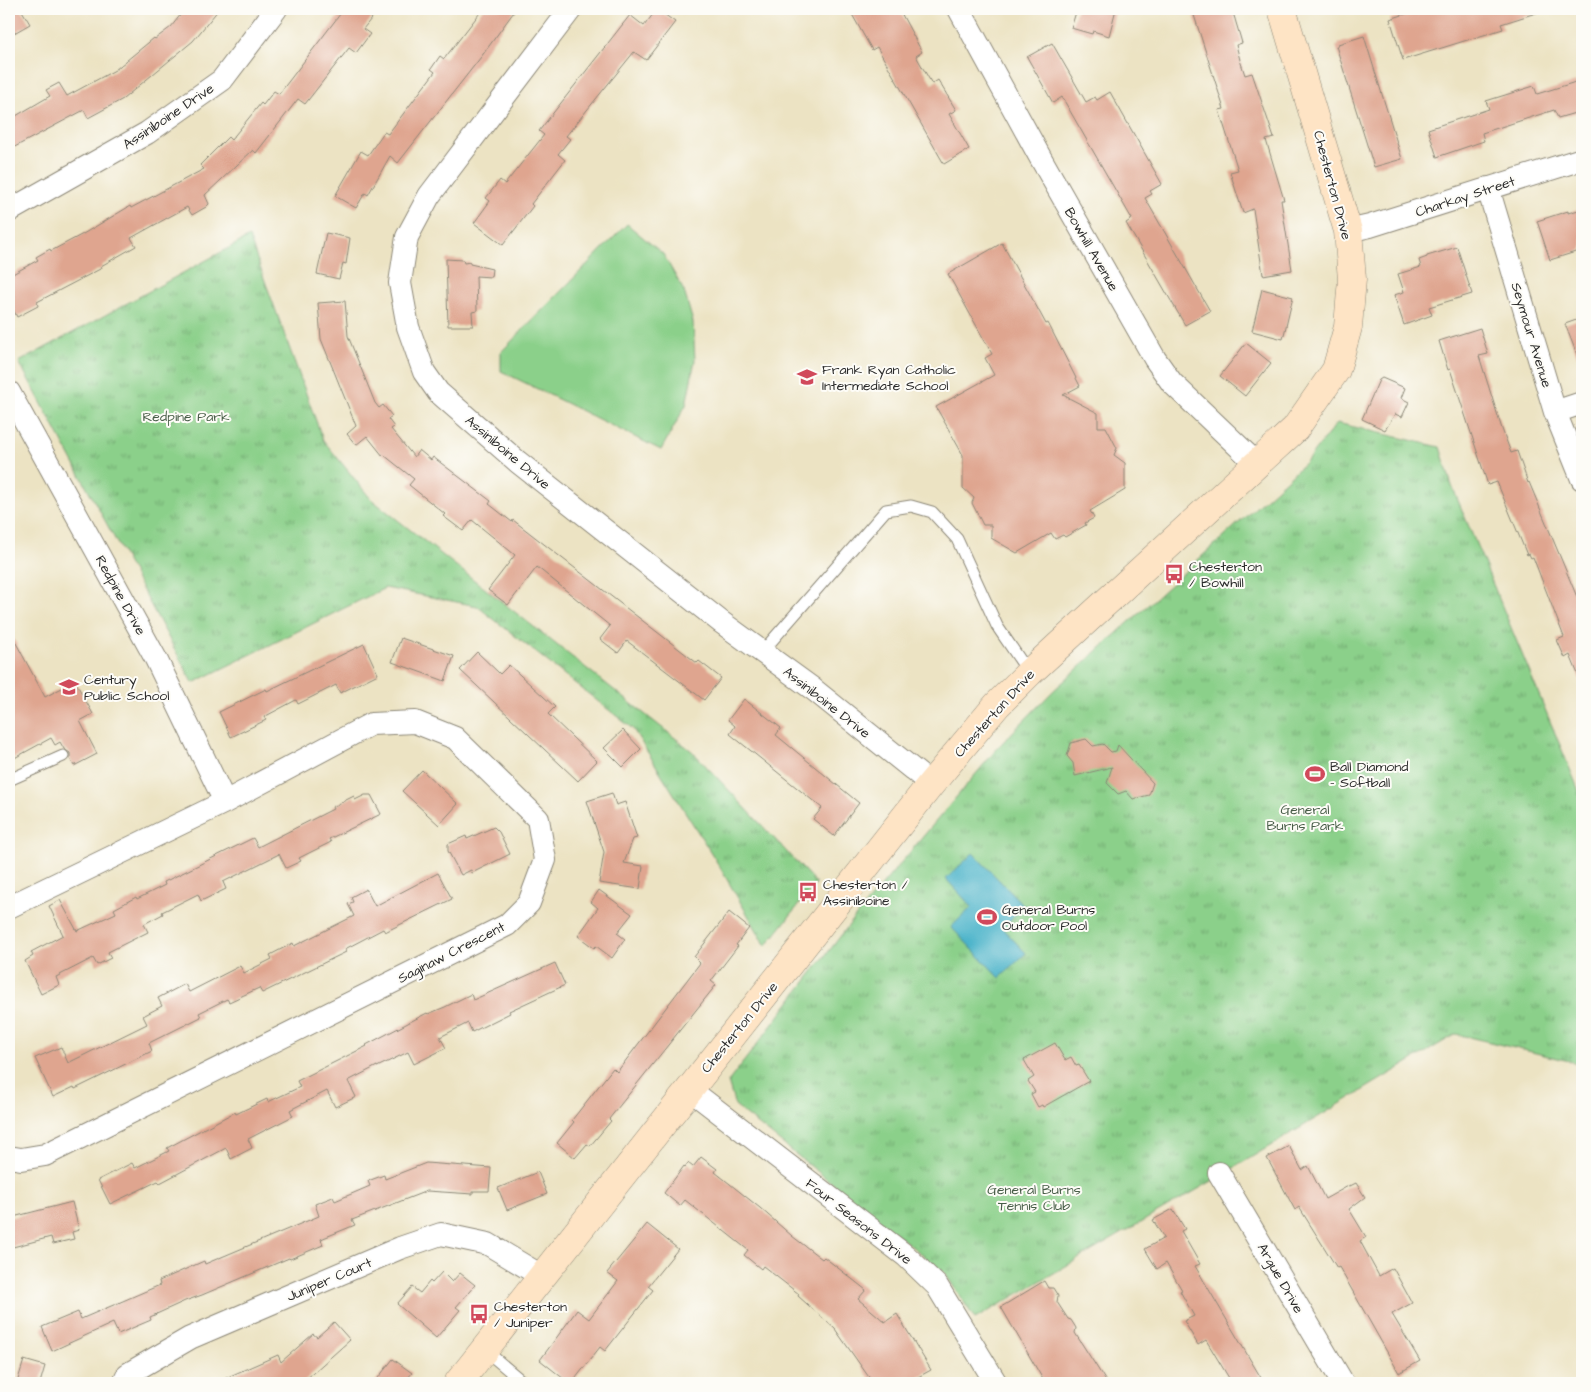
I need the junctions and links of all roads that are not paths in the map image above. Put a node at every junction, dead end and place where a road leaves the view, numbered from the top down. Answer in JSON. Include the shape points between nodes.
{"nodes":[{"id":1,"x":276,"y":9,"type":"edge"},
{"id":2,"x":571,"y":9,"type":"edge"},
{"id":3,"x":960,"y":9,"type":"edge"},
{"id":4,"x":1282,"y":9,"type":"edge"},
{"id":5,"x":1582,"y":159,"type":"edge"},
{"id":6,"x":1488,"y":188,"type":"junction"},
{"id":7,"x":9,"y":211,"type":"edge"},
{"id":8,"x":1348,"y":231,"type":"junction"},
{"id":9,"x":9,"y":392,"type":"edge"},
{"id":10,"x":1582,"y":403,"type":"edge"},
{"id":11,"x":1555,"y":412,"type":"junction"},
{"id":12,"x":14,"y":415,"type":"edge"},
{"id":13,"x":1257,"y":464,"type":"junction"},
{"id":14,"x":1582,"y":479,"type":"edge"},
{"id":15,"x":762,"y":652,"type":"junction"},
{"id":16,"x":1028,"y":673,"type":"junction"},
{"id":17,"x":63,"y":756,"type":"dead end"},
{"id":18,"x":9,"y":780,"type":"edge"},
{"id":19,"x":930,"y":784,"type":"junction"},
{"id":20,"x":225,"y":802,"type":"junction"},
{"id":21,"x":9,"y":907,"type":"edge"},
{"id":22,"x":690,"y":1089,"type":"junction"},
{"id":23,"x":9,"y":1157,"type":"edge"},
{"id":24,"x":1219,"y":1173,"type":"dead end"},
{"id":25,"x":543,"y":1277,"type":"junction"},
{"id":26,"x":484,"y":1350,"type":"junction"},
{"id":27,"x":124,"y":1383,"type":"edge"},
{"id":28,"x":458,"y":1383,"type":"edge"},
{"id":29,"x":524,"y":1383,"type":"edge"},
{"id":30,"x":996,"y":1383,"type":"edge"},
{"id":31,"x":1343,"y":1383,"type":"edge"}],
"edges":[{"from":1,"to":7,"type":"street","name":"Assiniboine Drive","via":[[222,80],[147,133]]},
{"from":2,"to":15,"type":"street","name":"Assiniboine Drive","via":[[429,196],[407,237],[400,283],[408,327],[424,372],[438,392],[518,462]]},
{"from":3,"to":13,"type":"street","name":"Bowhill Avenue","via":[[1155,359],[1172,383]]},
{"from":4,"to":8,"type":"street","name":"Chesterton Drive"},
{"from":5,"to":6,"type":"street","name":"Charkay Street"},
{"from":6,"to":8,"type":"street","name":"Charkay Street"},
{"from":6,"to":11,"type":"street","name":"Seymour Avenue"},
{"from":8,"to":13,"type":"street","name":"Chesterton Drive","via":[[1352,279],[1348,327],[1336,370],[1295,429]]},
{"from":9,"to":12,"type":"street","name":"Redpine Drive"},
{"from":10,"to":11,"type":"street"},
{"from":11,"to":14,"type":"street","name":"Seymour Avenue"},
{"from":12,"to":20,"type":"street","name":"Redpine Drive","via":[[156,659]]},
{"from":13,"to":16,"type":"street","name":"Chesterton Drive"},
{"from":15,"to":16,"type":"lane","via":[[886,510],[911,506],[932,512],[957,539],[997,626]]},
{"from":15,"to":19,"type":"street","name":"Assiniboine Drive"},
{"from":16,"to":19,"type":"street","name":"Chesterton Drive"},
{"from":17,"to":18,"type":"lane"},
{"from":19,"to":22,"type":"street","name":"Chesterton Drive"},
{"from":20,"to":21,"type":"street","name":"Saginaw Crescent"},
{"from":20,"to":23,"type":"street","name":"Saginaw Crescent","via":[[371,724],[415,722],[455,738],[538,819],[545,860],[529,903],[507,925],[45,1155],[21,1159]]},
{"from":22,"to":25,"type":"street","name":"Chesterton Drive"},
{"from":22,"to":30,"type":"street","name":"Four Seasons Drive","via":[[906,1256],[937,1286]]},
{"from":24,"to":31,"type":"street","name":"Argue Drive"},
{"from":25,"to":26,"type":"street","name":"Chesterton Drive"},
{"from":25,"to":27,"type":"street","name":"Juniper Court","via":[[488,1244],[442,1234],[400,1248],[190,1338],[128,1374]]},
{"from":26,"to":28,"type":"street","name":"Chesterton Drive"},
{"from":26,"to":29,"type":"lane"}]}
